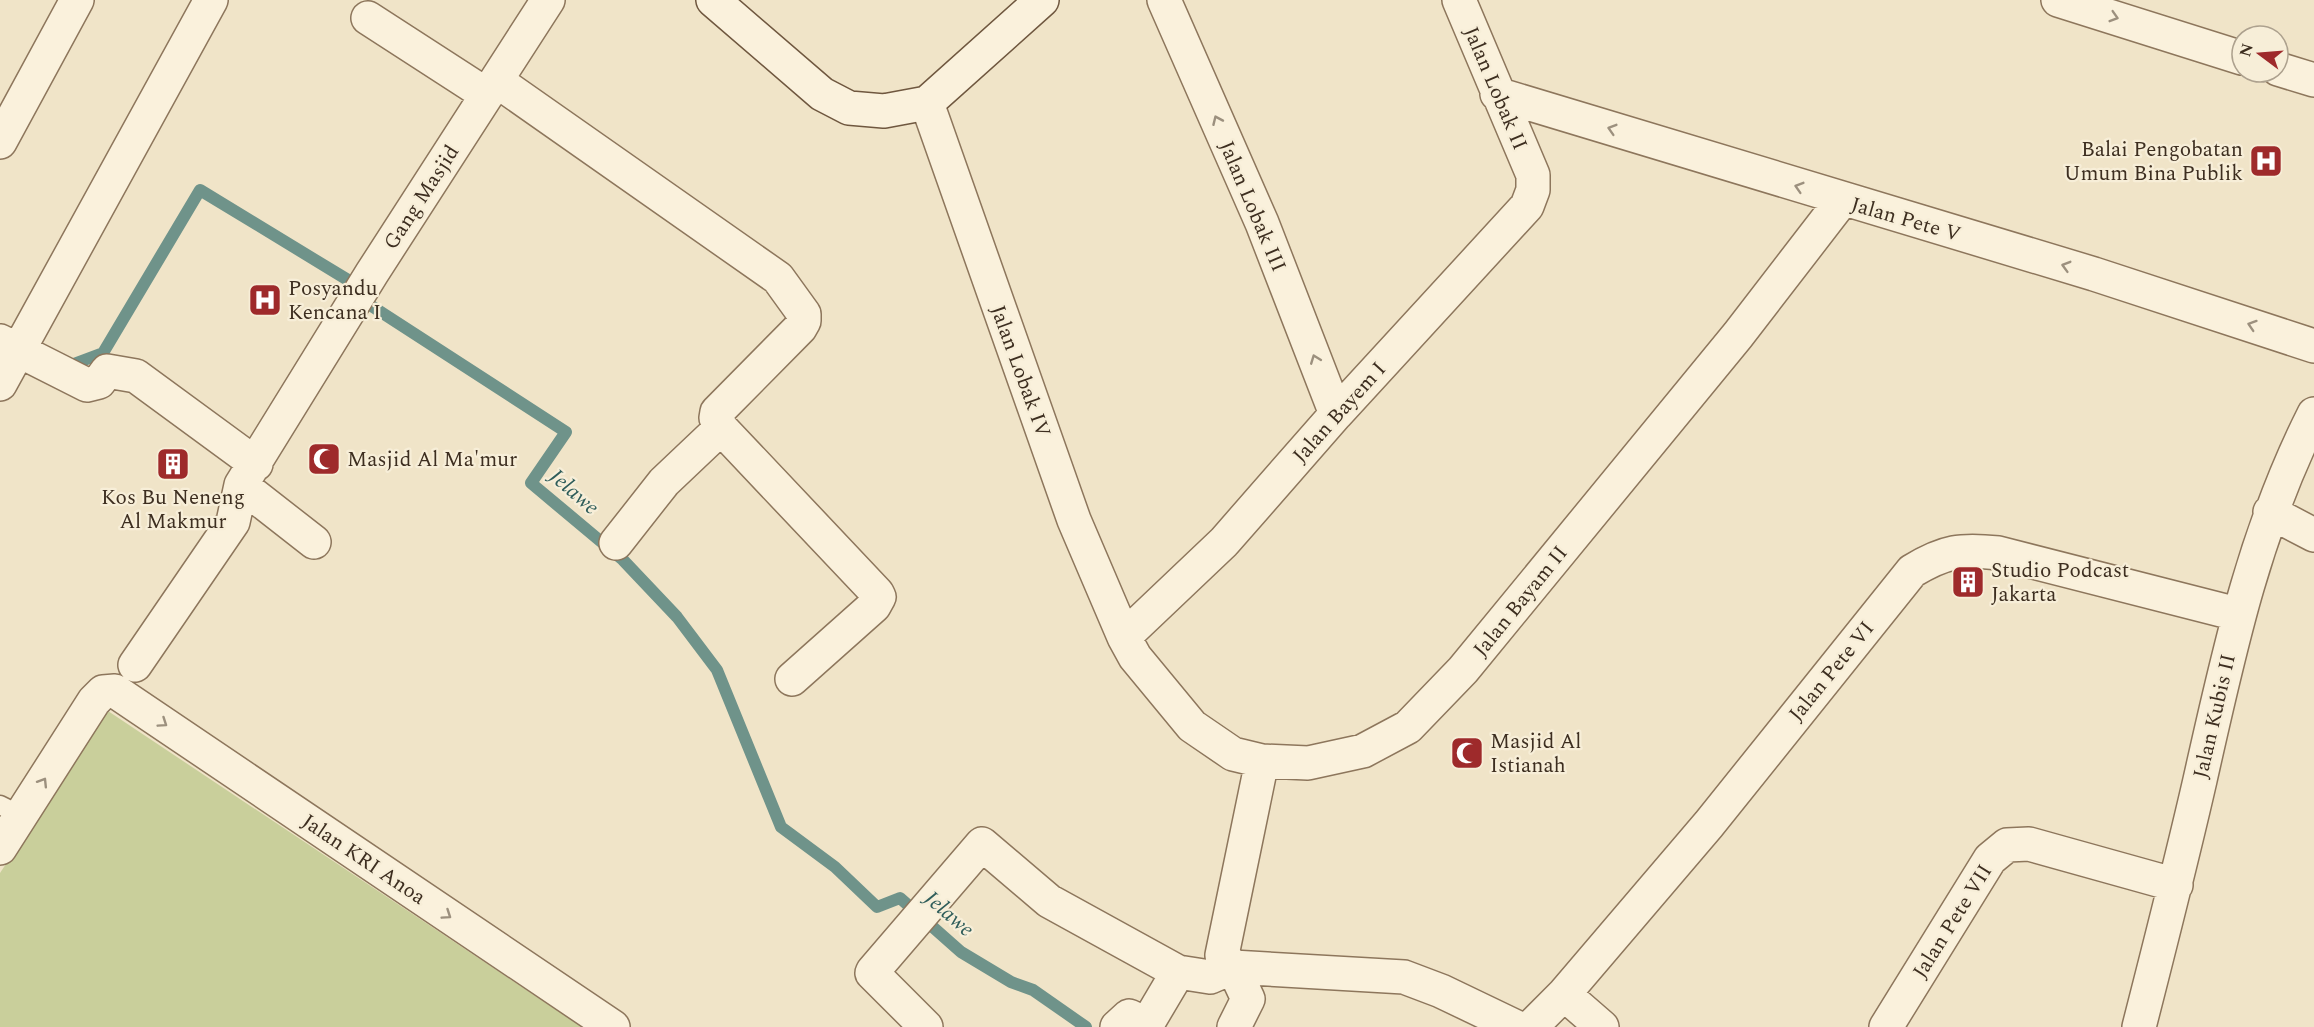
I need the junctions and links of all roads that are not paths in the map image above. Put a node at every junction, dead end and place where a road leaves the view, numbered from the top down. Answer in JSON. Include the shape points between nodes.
{"nodes":[{"id":1,"x":77,"y":0,"type":"edge"},
{"id":2,"x":211,"y":0,"type":"edge"},
{"id":3,"x":548,"y":0,"type":"edge"},
{"id":4,"x":713,"y":0,"type":"edge"},
{"id":5,"x":1042,"y":0,"type":"edge"},
{"id":6,"x":1164,"y":0,"type":"edge"},
{"id":7,"x":2058,"y":0,"type":"edge"},
{"id":8,"x":1462,"y":1,"type":"edge"},
{"id":9,"x":368,"y":18,"type":"dead end"},
{"id":10,"x":2230,"y":54,"type":"edge"},
{"id":11,"x":2290,"y":73,"type":"edge"},
{"id":12,"x":2314,"y":80,"type":"edge"},
{"id":13,"x":492,"y":88,"type":"junction"},
{"id":14,"x":1497,"y":94,"type":"junction"},
{"id":15,"x":927,"y":103,"type":"junction"},
{"id":16,"x":0,"y":142,"type":"edge"},
{"id":17,"x":1533,"y":175,"type":"joint"},
{"id":18,"x":1842,"y":200,"type":"junction"},
{"id":19,"x":18,"y":342,"type":"edge"},
{"id":20,"x":2314,"y":346,"type":"edge"},
{"id":21,"x":0,"y":384,"type":"edge"},
{"id":22,"x":1336,"y":414,"type":"junction"},
{"id":23,"x":2314,"y":414,"type":"edge"},
{"id":24,"x":721,"y":429,"type":"junction"},
{"id":25,"x":249,"y":474,"type":"junction"},
{"id":26,"x":2270,"y":512,"type":"junction"},
{"id":27,"x":2314,"y":535,"type":"edge"},
{"id":28,"x":314,"y":542,"type":"dead end"},
{"id":29,"x":616,"y":543,"type":"dead end"},
{"id":30,"x":2237,"y":614,"type":"junction"},
{"id":31,"x":1124,"y":637,"type":"junction"},
{"id":32,"x":135,"y":664,"type":"dead end"},
{"id":33,"x":792,"y":679,"type":"dead end"},
{"id":34,"x":1262,"y":761,"type":"junction"},
{"id":35,"x":11,"y":810,"type":"edge"},
{"id":36,"x":0,"y":848,"type":"edge"},
{"id":37,"x":2176,"y":885,"type":"junction"},
{"id":38,"x":1233,"y":966,"type":"junction"},
{"id":39,"x":1178,"y":972,"type":"junction"},
{"id":40,"x":1564,"y":993,"type":"junction"},
{"id":41,"x":613,"y":1027,"type":"edge"},
{"id":42,"x":926,"y":1027,"type":"edge"},
{"id":43,"x":1117,"y":1027,"type":"edge"},
{"id":44,"x":1234,"y":1027,"type":"edge"},
{"id":45,"x":1516,"y":1027,"type":"edge"},
{"id":46,"x":1531,"y":1027,"type":"edge"},
{"id":47,"x":1602,"y":1027,"type":"edge"},
{"id":48,"x":1886,"y":1027,"type":"edge"},
{"id":49,"x":2139,"y":1027,"type":"edge"}],
"edges":[{"from":1,"to":16,"type":"street"},
{"from":2,"to":19,"type":"street"},
{"from":3,"to":13,"type":"street","name":"Gang Masjid"},
{"from":4,"to":15,"type":"street","via":[[822,94],[849,108],[884,111]]},
{"from":5,"to":15,"type":"street"},
{"from":22,"to":6,"type":"street","name":"Jalan Lobak III","one_way":true,"via":[[1262,222]]},
{"from":7,"to":10,"type":"street","one_way":true},
{"from":8,"to":14,"type":"street","name":"Jalan Lobak II"},
{"from":9,"to":13,"type":"street"},
{"from":11,"to":12,"type":"street"},
{"from":13,"to":24,"type":"street","via":[[778,278],[804,314],[800,328],[717,412]]},
{"from":13,"to":25,"type":"street","name":"Gang Masjid"},
{"from":14,"to":17,"type":"street","name":"Jalan Lobak II"},
{"from":18,"to":14,"type":"street","name":"Jalan Pete V","one_way":true},
{"from":15,"to":31,"type":"street","name":"Jalan Lobak IV","via":[[1074,520]]},
{"from":17,"to":22,"type":"street","name":"Jalan Bayem I","via":[[1527,206]]},
{"from":20,"to":18,"type":"street","name":"Jalan Pete V","one_way":true,"via":[[2094,274]]},
{"from":18,"to":34,"type":"street","name":"Jalan Bayam II","via":[[1738,335],[1478,652],[1408,727],[1363,751],[1308,763]]},
{"from":19,"to":21,"type":"street"},
{"from":19,"to":25,"type":"street","via":[[87,385],[99,382],[107,371],[136,376]]},
{"from":22,"to":31,"type":"street","name":"Jalan Bayem I","via":[[1224,542]]},
{"from":23,"to":26,"type":"street","name":"Jalan Kubis II"},
{"from":24,"to":29,"type":"street","via":[[664,482]]},
{"from":24,"to":33,"type":"street","via":[[879,597],[874,606]]},
{"from":25,"to":28,"type":"street"},
{"from":25,"to":32,"type":"street","name":"Gang Masjid","via":[[233,522]]},
{"from":26,"to":27,"type":"street"},
{"from":26,"to":30,"type":"street","name":"Jalan Kubis II"},
{"from":30,"to":37,"type":"street","name":"Jalan Kubis II"},
{"from":30,"to":40,"type":"street","name":"Jalan Pete VI","via":[[1998,553],[1963,550],[1934,558],[1912,571],[1709,824]]},
{"from":31,"to":34,"type":"street","name":"Jalan Bayam II","via":[[1135,657],[1192,726],[1233,754]]},
{"from":34,"to":38,"type":"street","via":[[1222,955]]},
{"from":35,"to":36,"type":"street"},
{"from":35,"to":41,"type":"street","name":"Jalan KRI Anoa","one_way":true,"via":[[94,701],[103,692],[115,691]]},
{"from":37,"to":48,"type":"street","name":"Jalan Pete VII","via":[[2029,844],[2007,845],[1990,858]]},
{"from":37,"to":49,"type":"street","name":"Jalan Kubis II"},
{"from":38,"to":39,"type":"street","via":[[1210,977]]},
{"from":38,"to":44,"type":"street","via":[[1248,999]]},
{"from":38,"to":45,"type":"street","via":[[1404,977],[1441,990]]},
{"from":39,"to":42,"type":"street","via":[[1049,901],[982,844],[872,973]]},
{"from":39,"to":43,"type":"street","via":[[1149,1021],[1144,1023],[1129,1016]]},
{"from":40,"to":46,"type":"street","name":"Jalan Pete VI"},
{"from":40,"to":47,"type":"street"}]}
